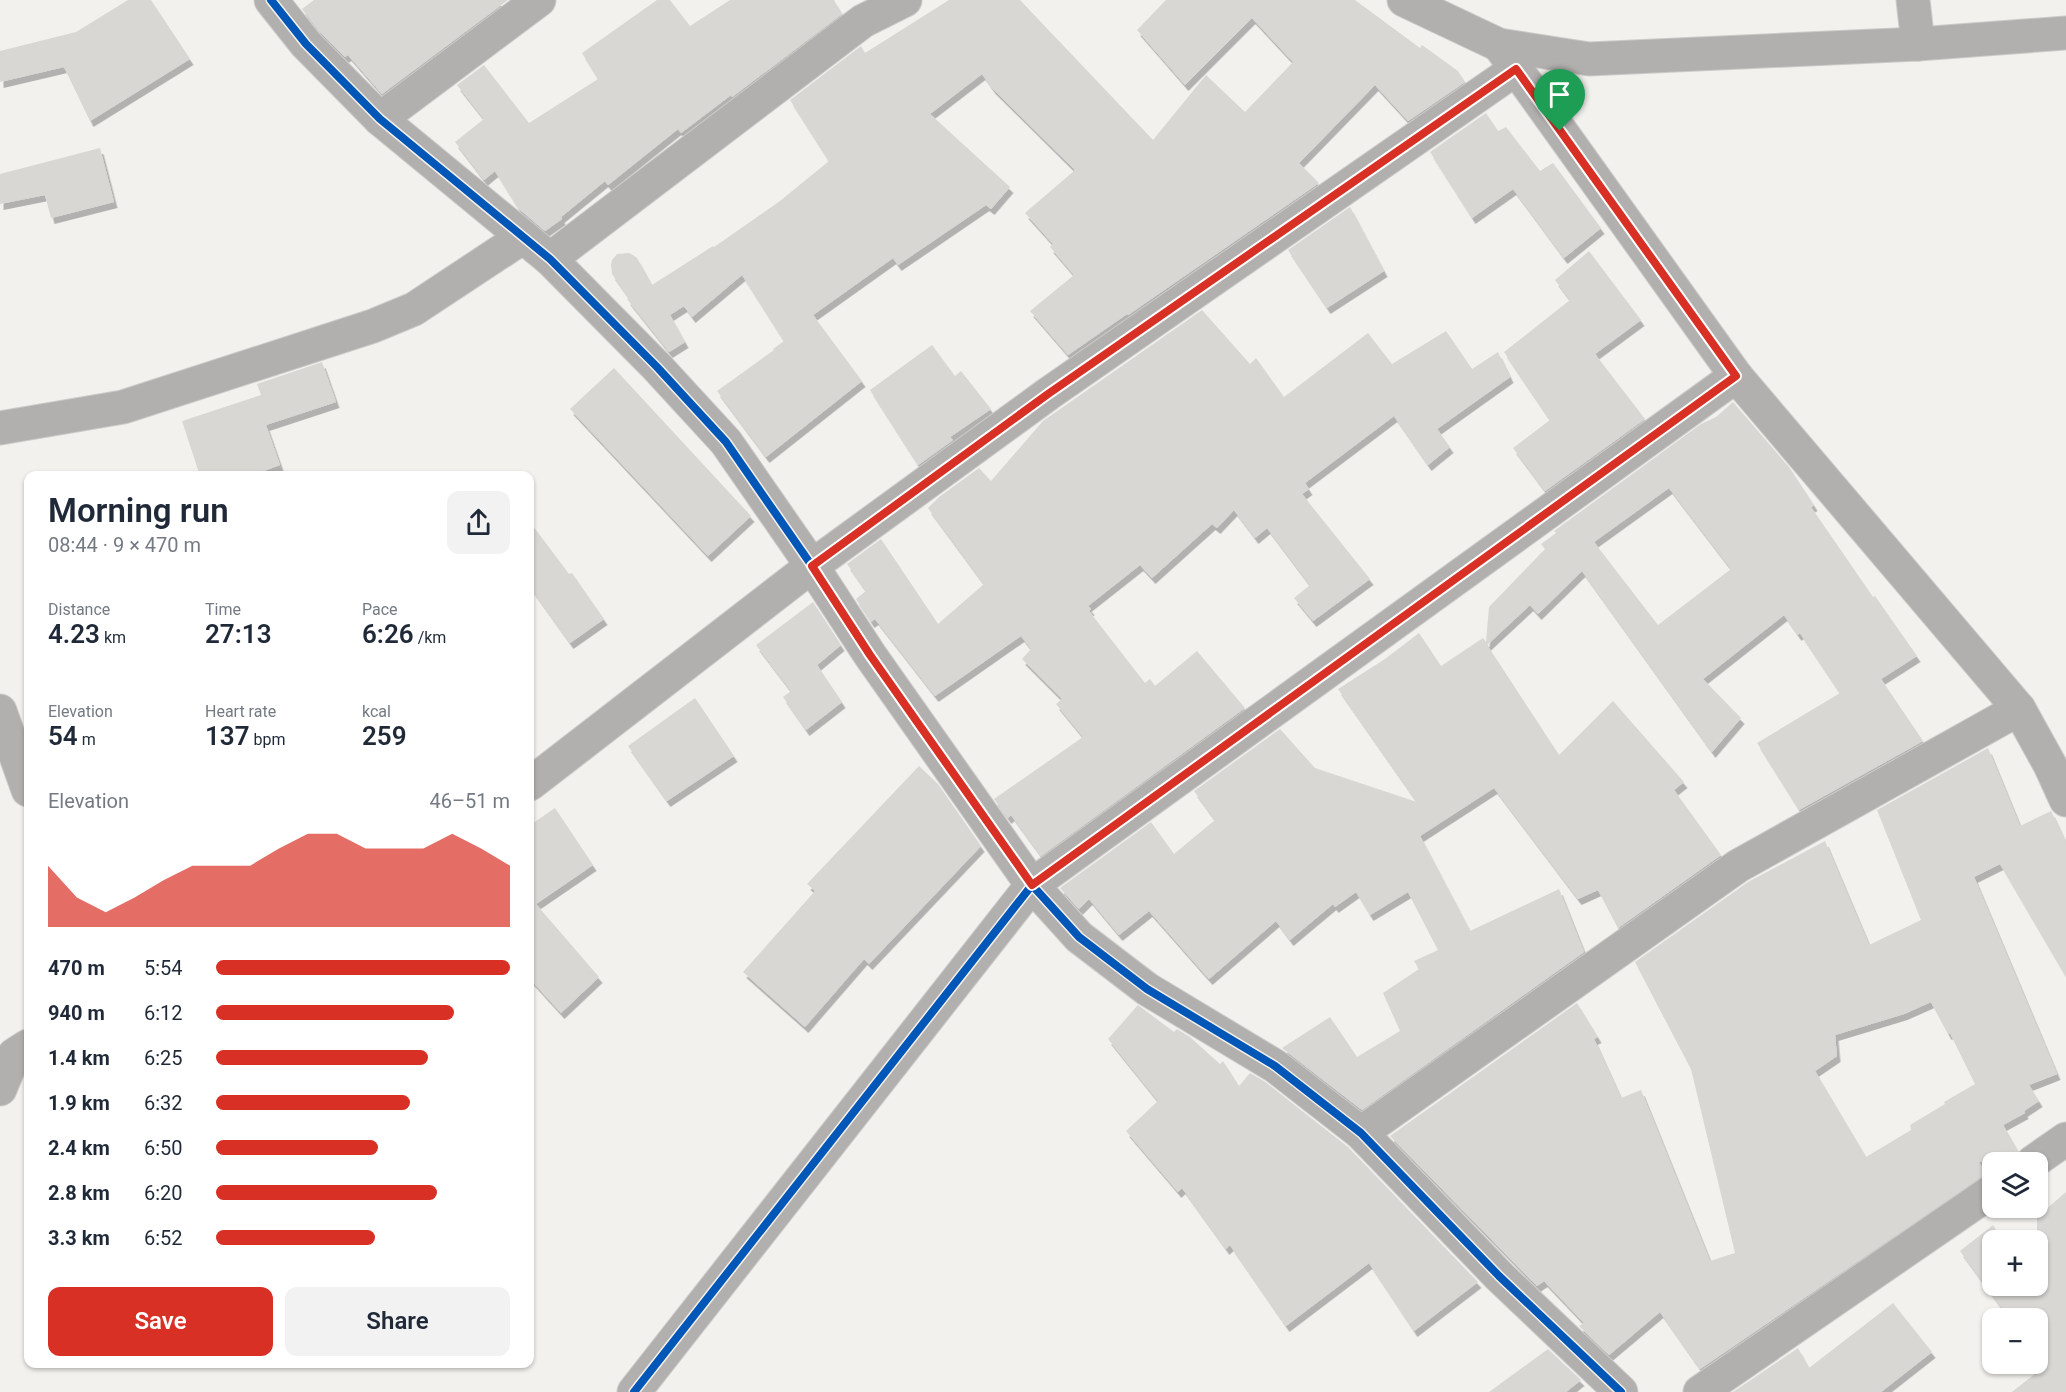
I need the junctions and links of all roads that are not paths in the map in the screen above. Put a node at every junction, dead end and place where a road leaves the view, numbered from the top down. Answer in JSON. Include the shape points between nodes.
{"nodes":[{"id":1,"x":271,"y":0,"type":"edge"},
{"id":2,"x":539,"y":0,"type":"edge"},
{"id":3,"x":905,"y":0,"type":"edge"},
{"id":4,"x":1404,"y":0,"type":"edge"},
{"id":5,"x":1913,"y":0,"type":"edge"},
{"id":6,"x":2066,"y":33,"type":"edge"},
{"id":7,"x":1918,"y":44,"type":"junction"},
{"id":8,"x":1507,"y":57,"type":"junction"},
{"id":9,"x":380,"y":119,"type":"junction"},
{"id":10,"x":523,"y":237,"type":"junction"},
{"id":11,"x":550,"y":259,"type":"junction"},
{"id":12,"x":1736,"y":376,"type":"junction"},
{"id":13,"x":0,"y":428,"type":"edge"},
{"id":14,"x":812,"y":566,"type":"junction"},
{"id":15,"x":2019,"y":709,"type":"junction"},
{"id":16,"x":0,"y":711,"type":"edge"},
{"id":17,"x":24,"y":779,"type":"edge"},
{"id":18,"x":534,"y":781,"type":"edge"},
{"id":19,"x":2066,"y":800,"type":"edge"},
{"id":20,"x":1032,"y":885,"type":"junction"},
{"id":21,"x":24,"y":1049,"type":"edge"},
{"id":22,"x":0,"y":1089,"type":"edge"},
{"id":23,"x":1361,"y":1133,"type":"junction"},
{"id":24,"x":2066,"y":1139,"type":"edge"},
{"id":25,"x":2047,"y":1152,"type":"edge"},
{"id":26,"x":1982,"y":1198,"type":"edge"},
{"id":27,"x":634,"y":1392,"type":"edge"},
{"id":28,"x":1621,"y":1392,"type":"edge"},
{"id":29,"x":1700,"y":1392,"type":"edge"}],
"edges":[{"from":1,"to":9,"type":"street","via":[[306,44]]},
{"from":2,"to":9,"type":"street"},
{"from":3,"to":11,"type":"street","via":[[863,21]]},
{"from":4,"to":8,"type":"street"},
{"from":5,"to":7,"type":"street"},
{"from":6,"to":7,"type":"street"},
{"from":7,"to":8,"type":"street","via":[[1589,59]]},
{"from":8,"to":12,"type":"street"},
{"from":8,"to":14,"type":"street"},
{"from":9,"to":10,"type":"street"},
{"from":10,"to":11,"type":"street"},
{"from":10,"to":13,"type":"street","via":[[414,309],[373,326],[123,407]]},
{"from":11,"to":14,"type":"street","via":[[726,442]]},
{"from":12,"to":15,"type":"street"},
{"from":12,"to":20,"type":"street"},
{"from":14,"to":18,"type":"street"},
{"from":14,"to":20,"type":"street"},
{"from":15,"to":19,"type":"street"},
{"from":15,"to":23,"type":"street","via":[[1738,866]]},
{"from":16,"to":17,"type":"street"},
{"from":20,"to":23,"type":"street","via":[[1079,937],[1147,989],[1275,1066]]},
{"from":20,"to":27,"type":"street"},
{"from":21,"to":22,"type":"street","via":[[14,1055]]},
{"from":23,"to":28,"type":"street","via":[[1499,1276]]},
{"from":24,"to":25,"type":"street"},
{"from":26,"to":29,"type":"street"}]}
